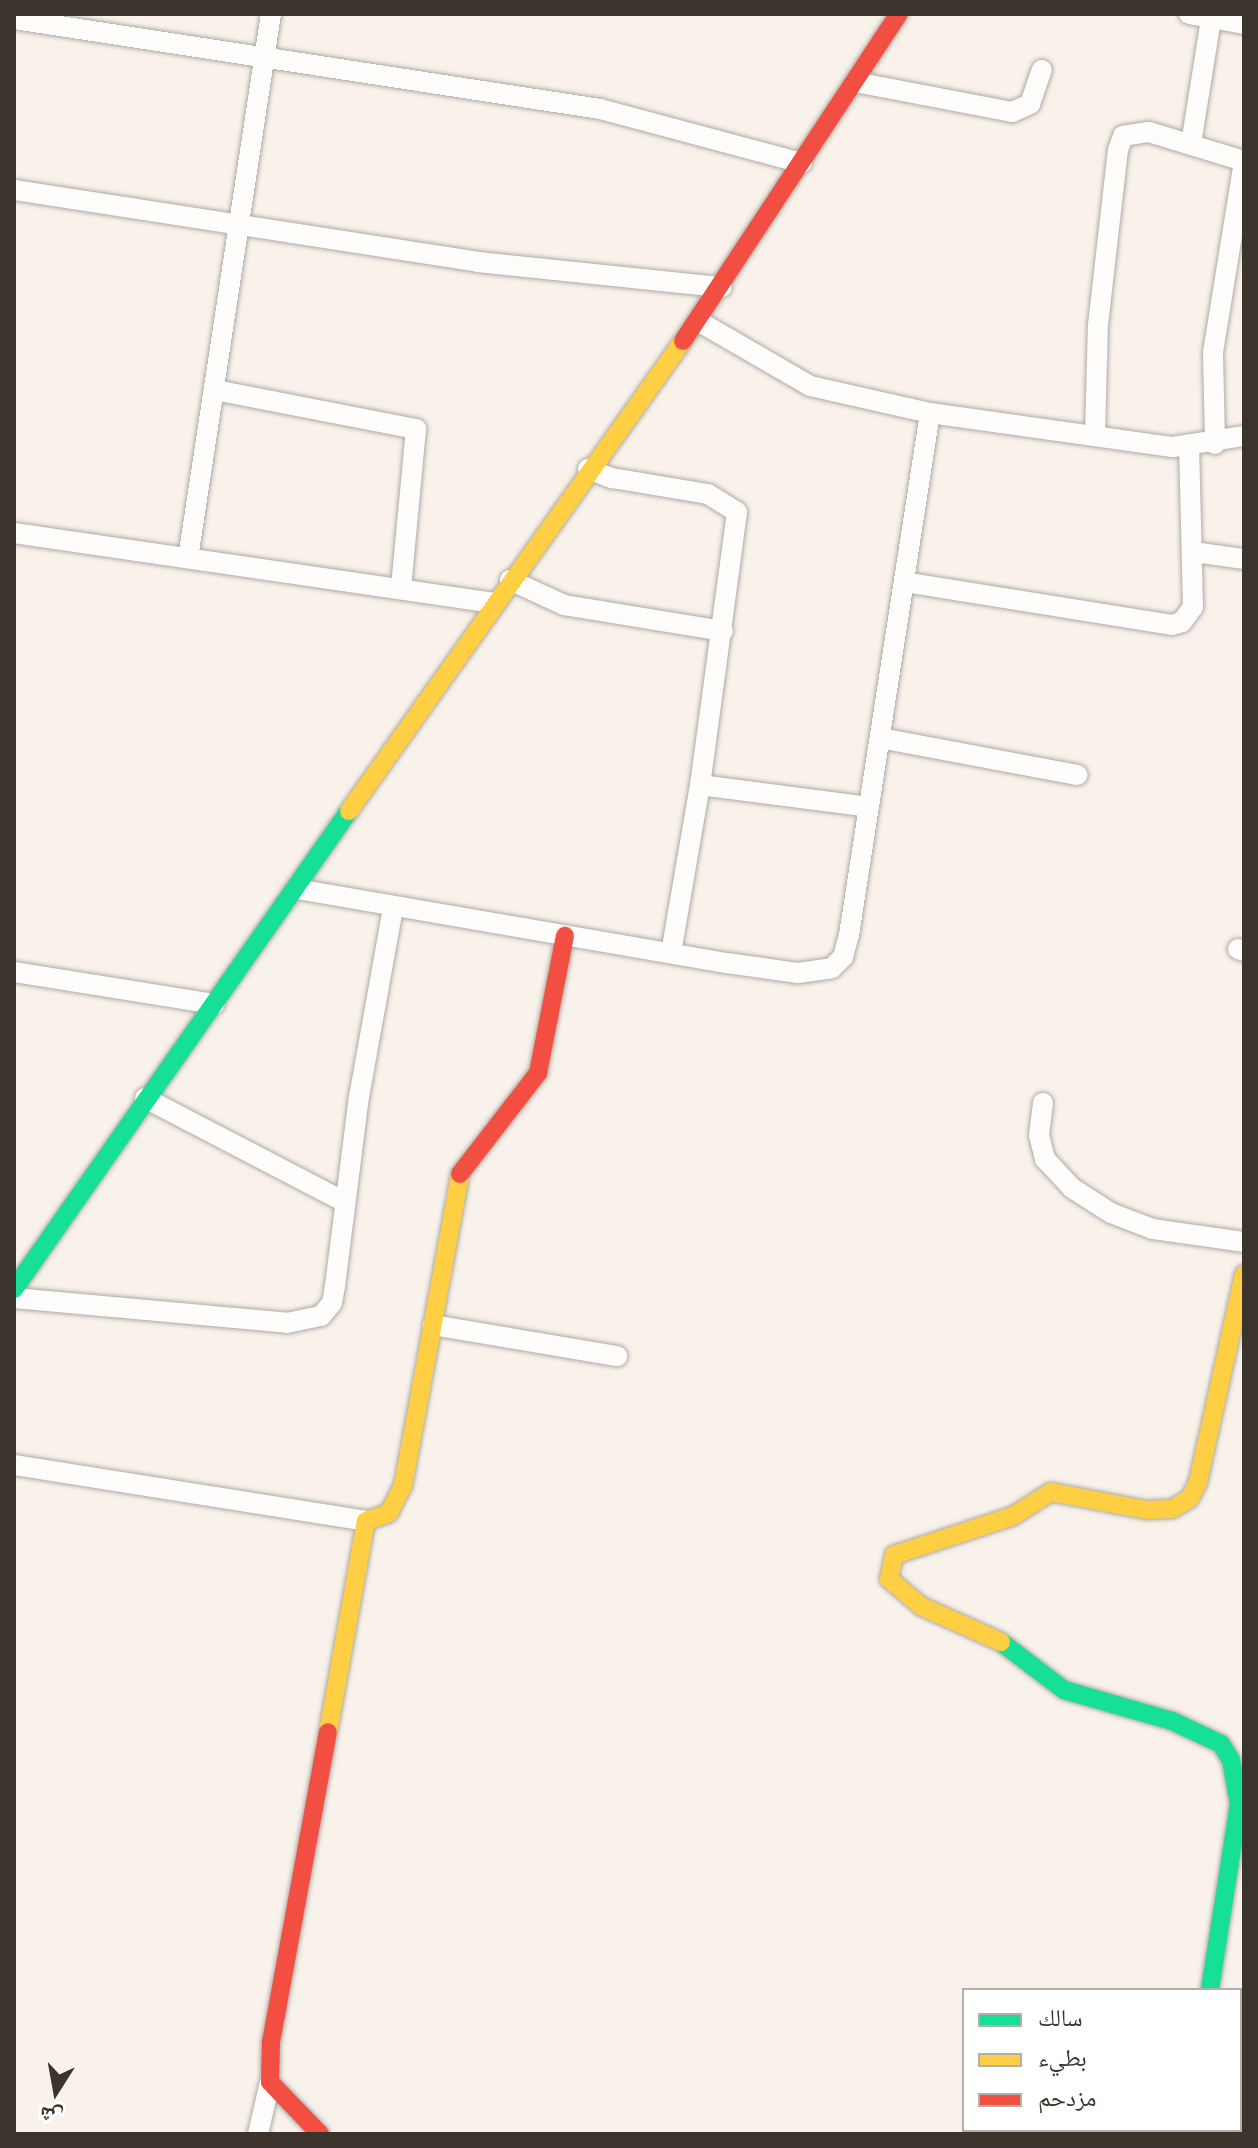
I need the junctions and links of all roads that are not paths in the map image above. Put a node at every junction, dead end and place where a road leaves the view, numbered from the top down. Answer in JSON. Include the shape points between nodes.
{"nodes":[{"id":1,"x":271,"y":14,"type":"edge"},
{"id":2,"x":899,"y":14,"type":"edge"},
{"id":3,"x":1189,"y":14,"type":"edge"},
{"id":4,"x":14,"y":19,"type":"edge"},
{"id":5,"x":1211,"y":19,"type":"junction"},
{"id":6,"x":64,"y":20,"type":"edge"},
{"id":7,"x":1244,"y":24,"type":"edge"},
{"id":8,"x":264,"y":57,"type":"junction"},
{"id":9,"x":1042,"y":70,"type":"dead end"},
{"id":10,"x":855,"y":82,"type":"junction"},
{"id":11,"x":1191,"y":144,"type":"junction"},
{"id":12,"x":802,"y":163,"type":"junction"},
{"id":13,"x":14,"y":190,"type":"edge"},
{"id":14,"x":241,"y":227,"type":"junction"},
{"id":15,"x":722,"y":287,"type":"junction"},
{"id":16,"x":698,"y":321,"type":"junction"},
{"id":17,"x":215,"y":390,"type":"junction"},
{"id":18,"x":930,"y":413,"type":"junction"},
{"id":19,"x":1095,"y":436,"type":"junction"},
{"id":20,"x":1244,"y":436,"type":"edge"},
{"id":21,"x":1215,"y":444,"type":"junction"},
{"id":22,"x":1189,"y":447,"type":"junction"},
{"id":23,"x":588,"y":469,"type":"junction"},
{"id":24,"x":14,"y":533,"type":"edge"},
{"id":25,"x":1194,"y":552,"type":"junction"},
{"id":26,"x":188,"y":558,"type":"junction"},
{"id":27,"x":1244,"y":559,"type":"edge"},
{"id":28,"x":510,"y":580,"type":"junction"},
{"id":29,"x":904,"y":582,"type":"junction"},
{"id":30,"x":401,"y":588,"type":"junction"},
{"id":31,"x":494,"y":603,"type":"junction"},
{"id":32,"x":723,"y":631,"type":"junction"},
{"id":33,"x":880,"y":738,"type":"junction"},
{"id":34,"x":1078,"y":775,"type":"dead end"},
{"id":35,"x":700,"y":785,"type":"junction"},
{"id":36,"x":869,"y":807,"type":"junction"},
{"id":37,"x":297,"y":889,"type":"junction"},
{"id":38,"x":393,"y":908,"type":"junction"},
{"id":39,"x":565,"y":936,"type":"junction"},
{"id":40,"x":671,"y":953,"type":"junction"},
{"id":41,"x":14,"y":972,"type":"edge"},
{"id":42,"x":214,"y":1004,"type":"junction"},
{"id":43,"x":145,"y":1098,"type":"junction"},
{"id":44,"x":1043,"y":1103,"type":"dead end"},
{"id":45,"x":343,"y":1201,"type":"junction"},
{"id":46,"x":1244,"y":1242,"type":"edge"},
{"id":47,"x":1244,"y":1274,"type":"edge"},
{"id":48,"x":14,"y":1289,"type":"edge"},
{"id":49,"x":14,"y":1298,"type":"edge"},
{"id":50,"x":433,"y":1325,"type":"junction"},
{"id":51,"x":617,"y":1356,"type":"dead end"},
{"id":52,"x":14,"y":1465,"type":"edge"},
{"id":53,"x":366,"y":1521,"type":"junction"},
{"id":54,"x":1210,"y":1988,"type":"edge"},
{"id":55,"x":270,"y":2082,"type":"junction"},
{"id":56,"x":258,"y":2134,"type":"edge"},
{"id":57,"x":320,"y":2134,"type":"edge"}],
"edges":[{"from":1,"to":8,"type":"street"},
{"from":2,"to":10,"type":"street"},
{"from":3,"to":5,"type":"street"},
{"from":4,"to":6,"type":"street"},
{"from":5,"to":7,"type":"street"},
{"from":5,"to":11,"type":"street"},
{"from":6,"to":8,"type":"street"},
{"from":8,"to":12,"type":"street","via":[[600,109]]},
{"from":8,"to":14,"type":"street"},
{"from":9,"to":10,"type":"street","via":[[1030,104],[1012,112]]},
{"from":10,"to":12,"type":"street"},
{"from":11,"to":19,"type":"street","via":[[1134,132],[1123,136],[1118,150],[1098,325]]},
{"from":11,"to":21,"type":"street","via":[[1244,161],[1213,353]]},
{"from":12,"to":15,"type":"street"},
{"from":13,"to":14,"type":"street"},
{"from":14,"to":15,"type":"street","via":[[612,279]]},
{"from":14,"to":17,"type":"street"},
{"from":15,"to":16,"type":"street"},
{"from":16,"to":18,"type":"street","via":[[810,386]]},
{"from":16,"to":23,"type":"street"},
{"from":17,"to":26,"type":"street"},
{"from":17,"to":30,"type":"street","via":[[416,429]]},
{"from":18,"to":19,"type":"street"},
{"from":18,"to":29,"type":"street"},
{"from":19,"to":22,"type":"street"},
{"from":20,"to":21,"type":"street"},
{"from":21,"to":22,"type":"street"},
{"from":22,"to":25,"type":"street"},
{"from":23,"to":28,"type":"street"},
{"from":23,"to":32,"type":"street","via":[[708,494],[732,505],[738,521]]},
{"from":24,"to":26,"type":"street"},
{"from":25,"to":27,"type":"street"},
{"from":25,"to":29,"type":"street","via":[[1193,607],[1190,615],[1172,625]]},
{"from":26,"to":30,"type":"street"},
{"from":28,"to":31,"type":"street"},
{"from":28,"to":32,"type":"street","via":[[564,605]]},
{"from":29,"to":33,"type":"street"},
{"from":30,"to":31,"type":"street"},
{"from":31,"to":37,"type":"street"},
{"from":32,"to":35,"type":"street"},
{"from":33,"to":34,"type":"street"},
{"from":33,"to":36,"type":"street"},
{"from":35,"to":36,"type":"street"},
{"from":35,"to":40,"type":"street"},
{"from":36,"to":40,"type":"street","via":[[849,935],[843,957],[832,968],[798,973]]},
{"from":37,"to":38,"type":"street"},
{"from":37,"to":42,"type":"street"},
{"from":38,"to":39,"type":"street"},
{"from":38,"to":45,"type":"street"},
{"from":39,"to":40,"type":"street"},
{"from":39,"to":50,"type":"street","via":[[538,1073],[458,1177]]},
{"from":41,"to":42,"type":"street"},
{"from":42,"to":43,"type":"street"},
{"from":43,"to":45,"type":"street"},
{"from":43,"to":48,"type":"street"},
{"from":44,"to":46,"type":"street","via":[[1039,1135],[1045,1159],[1072,1188],[1111,1213],[1153,1229]]},
{"from":45,"to":49,"type":"street","via":[[332,1303],[308,1322]]},
{"from":47,"to":54,"type":"street","via":[[1190,1498],[1172,1509],[1146,1510],[1051,1492],[1013,1516],[894,1555],[887,1570],[889,1579],[921,1606],[999,1640],[1056,1686],[1099,1704],[1172,1721],[1221,1744],[1231,1760],[1239,1804]]},
{"from":50,"to":51,"type":"street"},
{"from":50,"to":53,"type":"street","via":[[403,1486],[389,1513]]},
{"from":52,"to":53,"type":"street"},
{"from":53,"to":55,"type":"street","via":[[271,2042]]},
{"from":55,"to":56,"type":"street"},
{"from":55,"to":57,"type":"street"}]}
